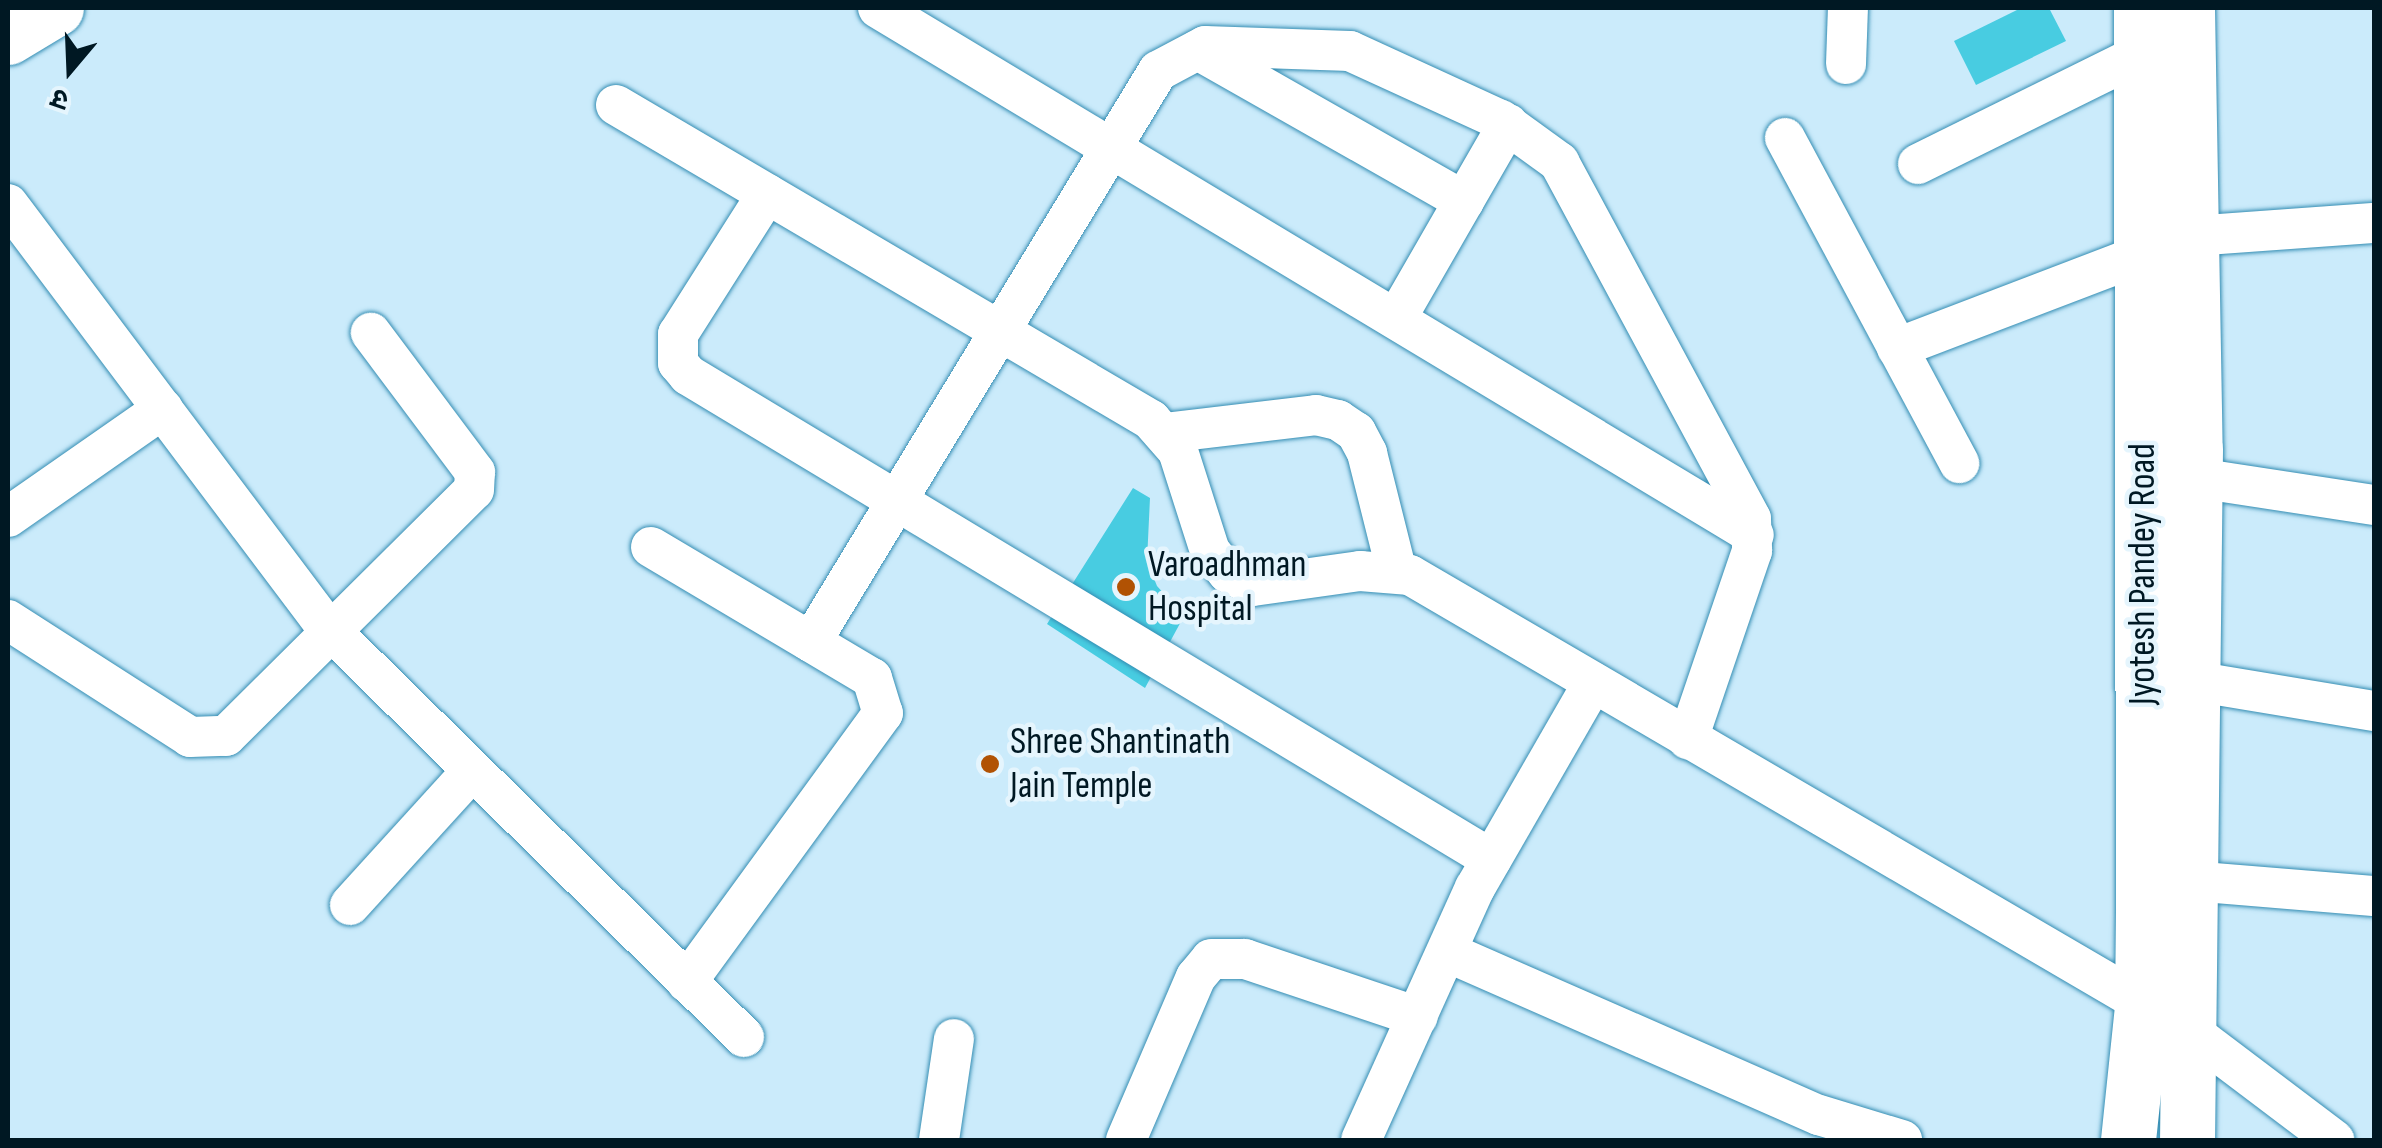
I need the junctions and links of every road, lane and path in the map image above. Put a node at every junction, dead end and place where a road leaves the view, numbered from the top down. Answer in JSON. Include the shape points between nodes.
{"nodes":[{"id":1,"x":56,"y":8,"type":"edge"},
{"id":2,"x":878,"y":8,"type":"edge"},
{"id":3,"x":1848,"y":8,"type":"edge"},
{"id":4,"x":2187,"y":8,"type":"edge"},
{"id":5,"x":2141,"y":31,"type":"edge"},
{"id":6,"x":8,"y":37,"type":"edge"},
{"id":7,"x":1196,"y":49,"type":"junction"},
{"id":8,"x":1846,"y":64,"type":"dead end"},
{"id":9,"x":616,"y":106,"type":"dead end"},
{"id":10,"x":1508,"y":124,"type":"junction"},
{"id":11,"x":1785,"y":138,"type":"dead end"},
{"id":12,"x":1109,"y":147,"type":"junction"},
{"id":13,"x":1918,"y":164,"type":"dead end"},
{"id":14,"x":768,"y":194,"type":"junction"},
{"id":15,"x":1464,"y":202,"type":"junction"},
{"id":16,"x":8,"y":204,"type":"edge"},
{"id":17,"x":2374,"y":224,"type":"edge"},
{"id":18,"x":2167,"y":242,"type":"junction"},
{"id":19,"x":1396,"y":319,"type":"junction"},
{"id":20,"x":998,"y":330,"type":"junction"},
{"id":21,"x":370,"y":332,"type":"dead end"},
{"id":22,"x":1897,"y":348,"type":"junction"},
{"id":23,"x":163,"y":409,"type":"junction"},
{"id":24,"x":1166,"y":434,"type":"junction"},
{"id":25,"x":1960,"y":463,"type":"dead end"},
{"id":26,"x":2169,"y":474,"type":"junction"},
{"id":27,"x":896,"y":501,"type":"junction"},
{"id":28,"x":2374,"y":506,"type":"edge"},
{"id":29,"x":8,"y":517,"type":"edge"},
{"id":30,"x":1754,"y":535,"type":"junction"},
{"id":31,"x":651,"y":548,"type":"dead end"},
{"id":32,"x":1397,"y":572,"type":"junction"},
{"id":33,"x":8,"y":620,"type":"edge"},
{"id":34,"x":330,"y":630,"type":"junction"},
{"id":35,"x":811,"y":642,"type":"junction"},
{"id":36,"x":2193,"y":681,"type":"junction"},
{"id":37,"x":1593,"y":683,"type":"junction"},
{"id":38,"x":2374,"y":711,"type":"edge"},
{"id":39,"x":1688,"y":739,"type":"junction"},
{"id":40,"x":472,"y":771,"type":"junction"},
{"id":41,"x":1491,"y":859,"type":"junction"},
{"id":42,"x":2190,"y":881,"type":"junction"},
{"id":43,"x":2374,"y":896,"type":"edge"},
{"id":44,"x":350,"y":905,"type":"dead end"},
{"id":45,"x":1447,"y":952,"type":"junction"},
{"id":46,"x":688,"y":982,"type":"junction"},
{"id":47,"x":2142,"y":1007,"type":"junction"},
{"id":48,"x":1418,"y":1017,"type":"junction"},
{"id":49,"x":2190,"y":1032,"type":"junction"},
{"id":50,"x":744,"y":1038,"type":"dead end"},
{"id":51,"x":954,"y":1038,"type":"dead end"},
{"id":52,"x":939,"y":1140,"type":"edge"},
{"id":53,"x":1126,"y":1140,"type":"edge"},
{"id":54,"x":1362,"y":1140,"type":"edge"},
{"id":55,"x":1902,"y":1140,"type":"edge"},
{"id":56,"x":2128,"y":1140,"type":"edge"},
{"id":57,"x":2188,"y":1140,"type":"edge"},
{"id":58,"x":2334,"y":1140,"type":"edge"}],
"edges":[{"from":1,"to":6,"type":"street"},
{"from":2,"to":12,"type":"street"},
{"from":3,"to":8,"type":"street"},
{"from":4,"to":18,"type":"street","name":"Jyotesh Pandey Road"},
{"from":5,"to":13,"type":"street"},
{"from":5,"to":18,"type":"street","name":"Jyotesh Pandey Road"},
{"from":7,"to":10,"type":"street","via":[[1362,54]]},
{"from":7,"to":12,"type":"street","via":[[1158,71]]},
{"from":7,"to":15,"type":"street"},
{"from":9,"to":14,"type":"street"},
{"from":10,"to":15,"type":"street"},
{"from":10,"to":30,"type":"street","via":[[1558,162],[1576,186]]},
{"from":11,"to":22,"type":"street"},
{"from":12,"to":19,"type":"street"},
{"from":12,"to":20,"type":"street"},
{"from":14,"to":20,"type":"street"},
{"from":14,"to":27,"type":"street","via":[[678,334],[678,364]]},
{"from":15,"to":19,"type":"street"},
{"from":16,"to":23,"type":"street"},
{"from":17,"to":18,"type":"street"},
{"from":18,"to":22,"type":"street"},
{"from":18,"to":26,"type":"street","name":"Jyotesh Pandey Road"},
{"from":19,"to":30,"type":"street"},
{"from":20,"to":24,"type":"street"},
{"from":20,"to":27,"type":"street"},
{"from":21,"to":34,"type":"street","via":[[477,481]]},
{"from":22,"to":25,"type":"street"},
{"from":23,"to":29,"type":"street"},
{"from":23,"to":34,"type":"street"},
{"from":24,"to":32,"type":"street","via":[[1178,451],[1210,551],[1228,573],[1253,586],[1280,586],[1360,571]]},
{"from":24,"to":32,"type":"street","via":[[1316,414],[1338,420],[1356,432],[1367,452]]},
{"from":26,"to":28,"type":"street"},
{"from":26,"to":36,"type":"street","name":"Jyotesh Pandey Road"},
{"from":26,"to":47,"type":"street","name":"Jyotesh Pandey Road"},
{"from":27,"to":35,"type":"street"},
{"from":27,"to":41,"type":"street"},
{"from":30,"to":39,"type":"street"},
{"from":31,"to":35,"type":"street"},
{"from":32,"to":37,"type":"street"},
{"from":33,"to":34,"type":"street","via":[[203,741],[226,736]]},
{"from":34,"to":40,"type":"street"},
{"from":35,"to":46,"type":"street","via":[[872,678],[882,696],[878,727]]},
{"from":36,"to":38,"type":"street"},
{"from":36,"to":42,"type":"street","name":"Jyotesh Pandey Road"},
{"from":37,"to":39,"type":"street"},
{"from":37,"to":41,"type":"street"},
{"from":39,"to":47,"type":"street"},
{"from":40,"to":44,"type":"street"},
{"from":40,"to":46,"type":"street"},
{"from":41,"to":45,"type":"street"},
{"from":42,"to":43,"type":"street"},
{"from":42,"to":49,"type":"street","name":"Jyotesh Pandey Road"},
{"from":45,"to":48,"type":"street"},
{"from":45,"to":55,"type":"street","via":[[1819,1115]]},
{"from":46,"to":50,"type":"street"},
{"from":47,"to":49,"type":"street"},
{"from":47,"to":56,"type":"street","name":"Jyotesh Pandey Road"},
{"from":48,"to":53,"type":"street","via":[[1245,959],[1211,959],[1196,977]]},
{"from":48,"to":54,"type":"street"},
{"from":49,"to":57,"type":"street","name":"Jyotesh Pandey Road"},
{"from":49,"to":58,"type":"street"},
{"from":51,"to":52,"type":"street"}]}
